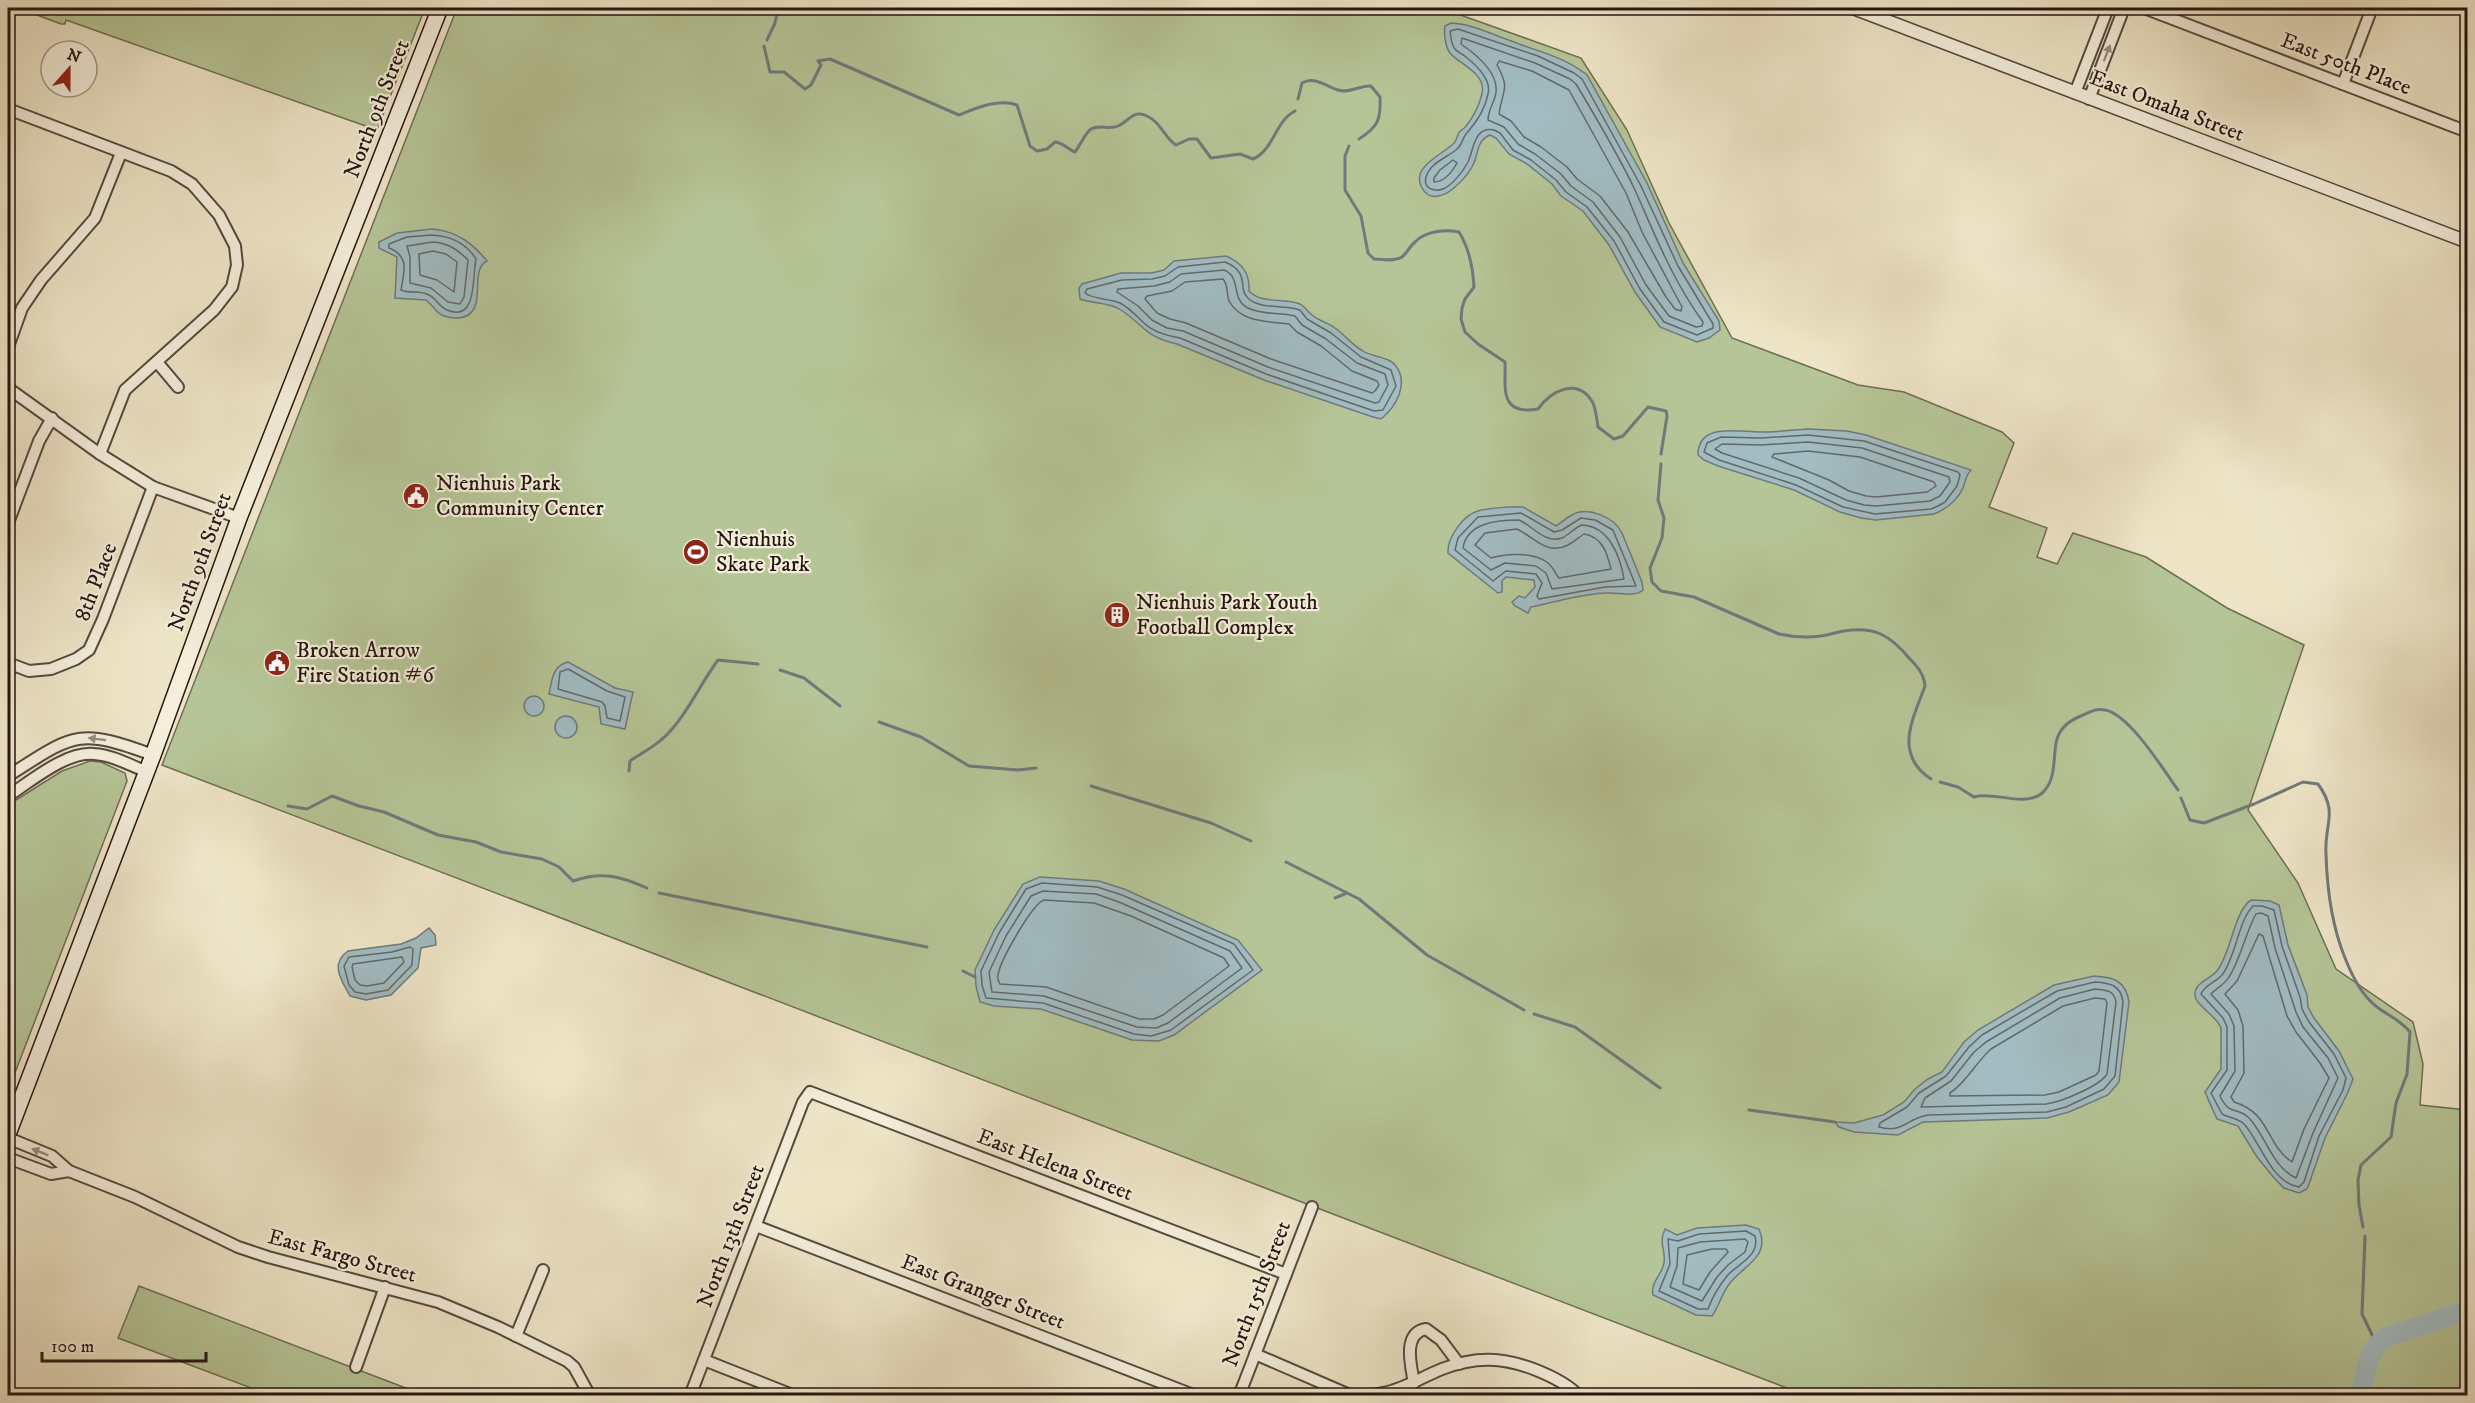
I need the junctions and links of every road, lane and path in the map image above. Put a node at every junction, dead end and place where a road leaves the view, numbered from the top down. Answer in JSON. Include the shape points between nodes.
{"nodes":[{"id":1,"x":440,"y":8,"type":"edge"},
{"id":2,"x":1853,"y":8,"type":"edge"},
{"id":3,"x":2108,"y":8,"type":"edge"},
{"id":4,"x":2124,"y":8,"type":"edge"},
{"id":5,"x":2144,"y":8,"type":"edge"},
{"id":6,"x":2372,"y":8,"type":"edge"},
{"id":7,"x":2343,"y":84,"type":"junction"},
{"id":8,"x":2075,"y":93,"type":"junction"},
{"id":9,"x":2089,"y":99,"type":"junction"},
{"id":10,"x":8,"y":109,"type":"edge"},
{"id":11,"x":2468,"y":132,"type":"edge"},
{"id":12,"x":121,"y":153,"type":"junction"},
{"id":13,"x":2468,"y":242,"type":"edge"},
{"id":14,"x":8,"y":347,"type":"edge"},
{"id":15,"x":157,"y":362,"type":"junction"},
{"id":16,"x":178,"y":387,"type":"dead end"},
{"id":17,"x":8,"y":388,"type":"edge"},
{"id":18,"x":51,"y":418,"type":"junction"},
{"id":19,"x":100,"y":454,"type":"junction"},
{"id":20,"x":153,"y":488,"type":"junction"},
{"id":21,"x":239,"y":519,"type":"junction"},
{"id":22,"x":8,"y":524,"type":"edge"},
{"id":23,"x":8,"y":663,"type":"edge"},
{"id":24,"x":153,"y":755,"type":"junction"},
{"id":25,"x":147,"y":772,"type":"junction"},
{"id":26,"x":8,"y":776,"type":"edge"},
{"id":27,"x":8,"y":796,"type":"edge"},
{"id":28,"x":810,"y":1092,"type":"joint"},
{"id":29,"x":8,"y":1134,"type":"edge"},
{"id":30,"x":8,"y":1138,"type":"edge"},
{"id":31,"x":8,"y":1158,"type":"edge"},
{"id":32,"x":69,"y":1171,"type":"junction"},
{"id":33,"x":1312,"y":1207,"type":"dead end"},
{"id":34,"x":756,"y":1226,"type":"junction"},
{"id":35,"x":543,"y":1270,"type":"dead end"},
{"id":36,"x":1286,"y":1274,"type":"junction"},
{"id":37,"x":385,"y":1287,"type":"junction"},
{"id":38,"x":516,"y":1336,"type":"junction"},
{"id":39,"x":1255,"y":1354,"type":"junction"},
{"id":40,"x":704,"y":1360,"type":"junction"},
{"id":41,"x":1460,"y":1364,"type":"junction"},
{"id":42,"x":356,"y":1367,"type":"dead end"},
{"id":43,"x":1414,"y":1383,"type":"junction"},
{"id":44,"x":590,"y":1395,"type":"edge"},
{"id":45,"x":690,"y":1395,"type":"edge"},
{"id":46,"x":795,"y":1395,"type":"edge"},
{"id":47,"x":1197,"y":1395,"type":"edge"},
{"id":48,"x":1239,"y":1395,"type":"edge"},
{"id":49,"x":1353,"y":1395,"type":"edge"},
{"id":50,"x":1579,"y":1395,"type":"edge"}],
"edges":[{"from":1,"to":21,"type":"main road","name":"North 9th Street"},
{"from":2,"to":8,"type":"street","name":"East Omaha Street"},
{"from":3,"to":8,"type":"street"},
{"from":9,"to":4,"type":"street","one_way":true},
{"from":5,"to":7,"type":"street","name":"East 50th Place"},
{"from":6,"to":7,"type":"street"},
{"from":7,"to":11,"type":"street","name":"East 50th Place"},
{"from":8,"to":9,"type":"street","name":"East Omaha Street"},
{"from":9,"to":13,"type":"street","name":"East Omaha Street"},
{"from":10,"to":12,"type":"street"},
{"from":12,"to":14,"type":"street","via":[[95,218],[22,308]]},
{"from":12,"to":15,"type":"street","via":[[171,171],[192,184],[219,215],[235,246],[237,265],[232,287],[214,310]]},
{"from":15,"to":16,"type":"street"},
{"from":15,"to":19,"type":"street","via":[[125,390]]},
{"from":17,"to":18,"type":"street"},
{"from":18,"to":19,"type":"street"},
{"from":18,"to":22,"type":"street"},
{"from":19,"to":20,"type":"street"},
{"from":20,"to":21,"type":"street"},
{"from":20,"to":23,"type":"street","name":"8th Place","via":[[89,650],[51,669],[29,671]]},
{"from":21,"to":24,"type":"main road","name":"North 9th Street"},
{"from":24,"to":25,"type":"main road","name":"North 9th Street"},
{"from":24,"to":26,"type":"street","one_way":true,"via":[[99,738],[78,738],[59,744]]},
{"from":25,"to":27,"type":"street","via":[[102,755],[78,755]]},
{"from":25,"to":29,"type":"main road","name":"North 9th Street"},
{"from":28,"to":34,"type":"street","name":"North 13th Street"},
{"from":28,"to":36,"type":"street","name":"East Helena Street"},
{"from":32,"to":30,"type":"street","name":"East Fargo Street","one_way":true,"via":[[52,1156]]},
{"from":31,"to":32,"type":"street","name":"East Fargo Street","via":[[51,1174]]},
{"from":32,"to":37,"type":"street","name":"East Fargo Street","via":[[135,1197],[238,1247]]},
{"from":33,"to":36,"type":"street","name":"North 15th Street"},
{"from":34,"to":40,"type":"street","name":"North 13th Street"},
{"from":34,"to":47,"type":"street","name":"East Granger Street"},
{"from":35,"to":38,"type":"street"},
{"from":36,"to":39,"type":"street","name":"North 15th Street"},
{"from":37,"to":38,"type":"street","name":"East Fargo Street","via":[[453,1308]]},
{"from":37,"to":42,"type":"street"},
{"from":38,"to":44,"type":"street","name":"East Fargo Street","via":[[567,1361]]},
{"from":39,"to":48,"type":"street","name":"North 15th Street"},
{"from":39,"to":49,"type":"street"},
{"from":40,"to":45,"type":"street","name":"North 13th Street"},
{"from":40,"to":46,"type":"street"},
{"from":41,"to":43,"type":"street"},
{"from":41,"to":43,"type":"street","via":[[1441,1340],[1426,1329],[1420,1330],[1410,1346]]},
{"from":41,"to":50,"type":"street","via":[[1511,1360],[1543,1372]]},
{"from":43,"to":49,"type":"street","via":[[1383,1393]]}]}
